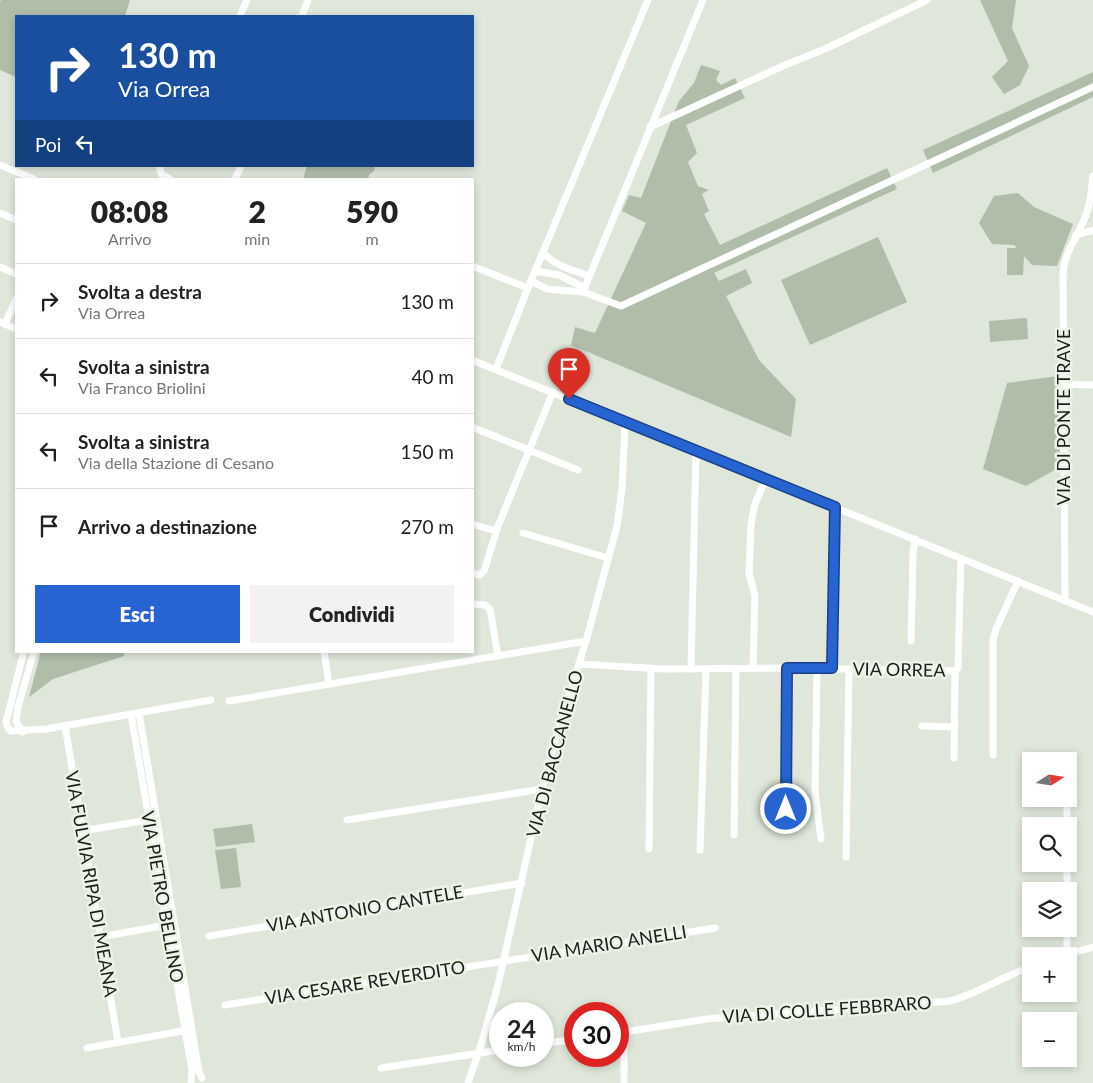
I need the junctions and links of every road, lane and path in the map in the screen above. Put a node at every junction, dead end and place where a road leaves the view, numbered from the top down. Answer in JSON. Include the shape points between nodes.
{"nodes":[{"id":1,"x":247,"y":0,"type":"edge"},
{"id":2,"x":308,"y":0,"type":"edge"},
{"id":3,"x":648,"y":0,"type":"edge"},
{"id":4,"x":703,"y":0,"type":"edge"},
{"id":5,"x":927,"y":0,"type":"edge"},
{"id":6,"x":240,"y":15,"type":"edge"},
{"id":7,"x":302,"y":15,"type":"edge"},
{"id":8,"x":1093,"y":87,"type":"edge"},
{"id":9,"x":650,"y":128,"type":"junction"},
{"id":10,"x":0,"y":165,"type":"edge"},
{"id":11,"x":160,"y":167,"type":"edge"},
{"id":12,"x":1093,"y":176,"type":"edge"},
{"id":13,"x":32,"y":178,"type":"edge"},
{"id":14,"x":168,"y":178,"type":"edge"},
{"id":15,"x":0,"y":213,"type":"edge"},
{"id":16,"x":15,"y":220,"type":"edge"},
{"id":17,"x":1093,"y":230,"type":"edge"},
{"id":18,"x":1076,"y":235,"type":"junction"},
{"id":19,"x":543,"y":252,"type":"junction"},
{"id":20,"x":474,"y":267,"type":"edge"},
{"id":21,"x":0,"y":268,"type":"edge"},
{"id":22,"x":535,"y":271,"type":"junction"},
{"id":23,"x":15,"y":274,"type":"edge"},
{"id":24,"x":590,"y":276,"type":"junction"},
{"id":25,"x":529,"y":285,"type":"junction"},
{"id":26,"x":584,"y":290,"type":"junction"},
{"id":27,"x":15,"y":301,"type":"edge"},
{"id":28,"x":2,"y":323,"type":"edge"},
{"id":29,"x":15,"y":329,"type":"edge"},
{"id":30,"x":474,"y":361,"type":"edge"},
{"id":31,"x":496,"y":370,"type":"junction"},
{"id":32,"x":1064,"y":384,"type":"junction"},
{"id":33,"x":1093,"y":385,"type":"edge"},
{"id":34,"x":552,"y":392,"type":"junction"},
{"id":35,"x":626,"y":422,"type":"junction"},
{"id":36,"x":474,"y":428,"type":"edge"},
{"id":37,"x":528,"y":450,"type":"junction"},
{"id":38,"x":696,"y":451,"type":"junction"},
{"id":39,"x":578,"y":470,"type":"dead end"},
{"id":40,"x":766,"y":479,"type":"junction"},
{"id":41,"x":835,"y":507,"type":"junction"},
{"id":42,"x":474,"y":525,"type":"edge"},
{"id":43,"x":496,"y":531,"type":"junction"},
{"id":44,"x":523,"y":533,"type":"dead end"},
{"id":45,"x":915,"y":539,"type":"junction"},
{"id":46,"x":608,"y":558,"type":"junction"},
{"id":47,"x":961,"y":558,"type":"junction"},
{"id":48,"x":474,"y":574,"type":"edge"},
{"id":49,"x":1018,"y":581,"type":"junction"},
{"id":50,"x":1066,"y":601,"type":"junction"},
{"id":51,"x":474,"y":604,"type":"edge"},
{"id":52,"x":1093,"y":612,"type":"edge"},
{"id":53,"x":586,"y":641,"type":"junction"},
{"id":54,"x":911,"y":641,"type":"dead end"},
{"id":55,"x":23,"y":653,"type":"edge"},
{"id":56,"x":33,"y":653,"type":"edge"},
{"id":57,"x":324,"y":653,"type":"edge"},
{"id":58,"x":498,"y":656,"type":"junction"},
{"id":59,"x":578,"y":664,"type":"junction"},
{"id":60,"x":651,"y":668,"type":"junction"},
{"id":61,"x":736,"y":668,"type":"junction"},
{"id":62,"x":753,"y":668,"type":"junction"},
{"id":63,"x":787,"y":668,"type":"junction"},
{"id":64,"x":818,"y":668,"type":"junction"},
{"id":65,"x":832,"y":668,"type":"junction"},
{"id":66,"x":691,"y":669,"type":"junction"},
{"id":67,"x":706,"y":669,"type":"junction"},
{"id":68,"x":849,"y":669,"type":"junction"},
{"id":69,"x":955,"y":672,"type":"junction"},
{"id":70,"x":329,"y":684,"type":"junction"},
{"id":71,"x":211,"y":700,"type":"dead end"},
{"id":72,"x":229,"y":701,"type":"dead end"},
{"id":73,"x":135,"y":714,"type":"junction"},
{"id":74,"x":64,"y":726,"type":"junction"},
{"id":75,"x":922,"y":726,"type":"dead end"},
{"id":76,"x":954,"y":727,"type":"junction"},
{"id":77,"x":23,"y":732,"type":"junction"},
{"id":78,"x":993,"y":755,"type":"dead end"},
{"id":79,"x":954,"y":758,"type":"dead end"},
{"id":80,"x":542,"y":789,"type":"junction"},
{"id":81,"x":786,"y":809,"type":"dead end"},
{"id":82,"x":153,"y":819,"type":"junction"},
{"id":83,"x":347,"y":820,"type":"dead end"},
{"id":84,"x":82,"y":830,"type":"junction"},
{"id":85,"x":734,"y":835,"type":"dead end"},
{"id":86,"x":821,"y":839,"type":"dead end"},
{"id":87,"x":649,"y":849,"type":"dead end"},
{"id":88,"x":700,"y":850,"type":"dead end"},
{"id":89,"x":846,"y":857,"type":"dead end"},
{"id":90,"x":522,"y":883,"type":"junction"},
{"id":91,"x":171,"y":925,"type":"junction"},
{"id":92,"x":715,"y":928,"type":"dead end"},
{"id":93,"x":209,"y":936,"type":"dead end"},
{"id":94,"x":100,"y":937,"type":"junction"},
{"id":95,"x":1093,"y":947,"type":"edge"},
{"id":96,"x":1077,"y":952,"type":"edge"},
{"id":97,"x":504,"y":960,"type":"junction"},
{"id":98,"x":1022,"y":970,"type":"edge"},
{"id":99,"x":226,"y":1005,"type":"dead end"},
{"id":100,"x":188,"y":1030,"type":"junction"},
{"id":101,"x":629,"y":1031,"type":"edge"},
{"id":102,"x":118,"y":1042,"type":"junction"},
{"id":103,"x":87,"y":1048,"type":"dead end"},
{"id":104,"x":489,"y":1051,"type":"edge"},
{"id":105,"x":479,"y":1052,"type":"junction"},
{"id":106,"x":623,"y":1067,"type":"edge"},
{"id":107,"x":380,"y":1068,"type":"dead end"},
{"id":108,"x":206,"y":1080,"type":"edge"},
{"id":109,"x":190,"y":1082,"type":"edge"},
{"id":110,"x":468,"y":1083,"type":"edge"},
{"id":111,"x":624,"y":1083,"type":"edge"}],
"edges":[{"from":1,"to":6,"type":"street"},
{"from":2,"to":7,"type":"street"},
{"from":3,"to":19,"type":"street"},
{"from":4,"to":9,"type":"street"},
{"from":5,"to":9,"type":"street"},
{"from":8,"to":26,"type":"street","via":[[621,306]]},
{"from":9,"to":24,"type":"street"},
{"from":10,"to":13,"type":"street"},
{"from":11,"to":14,"type":"street","via":[[162,175]]},
{"from":12,"to":18,"type":"street","name":"VIA DI PONTE TRAVE","via":[[1087,213]]},
{"from":15,"to":16,"type":"street"},
{"from":17,"to":18,"type":"street"},
{"from":18,"to":32,"type":"street","name":"VIA DI PONTE TRAVE","via":[[1067,251],[1063,272]]},
{"from":19,"to":22,"type":"street"},
{"from":19,"to":24,"type":"street","via":[[558,264]]},
{"from":20,"to":25,"type":"street"},
{"from":21,"to":23,"type":"street"},
{"from":22,"to":25,"type":"street"},
{"from":22,"to":26,"type":"street","via":[[559,275]]},
{"from":24,"to":26,"type":"street"},
{"from":25,"to":26,"type":"street"},
{"from":25,"to":31,"type":"street"},
{"from":27,"to":28,"type":"street"},
{"from":28,"to":29,"type":"street"},
{"from":30,"to":31,"type":"street"},
{"from":31,"to":34,"type":"street"},
{"from":32,"to":33,"type":"street"},
{"from":32,"to":50,"type":"street","name":"VIA DI PONTE TRAVE"},
{"from":34,"to":35,"type":"street"},
{"from":34,"to":37,"type":"street"},
{"from":35,"to":38,"type":"street"},
{"from":35,"to":46,"type":"street","name":"VIA DI BACCANELLO","via":[[621,503]]},
{"from":36,"to":37,"type":"street"},
{"from":37,"to":39,"type":"street"},
{"from":37,"to":43,"type":"street"},
{"from":38,"to":40,"type":"street"},
{"from":38,"to":66,"type":"street"},
{"from":40,"to":41,"type":"street"},
{"from":40,"to":62,"type":"street","via":[[755,504],[751,524],[749,575],[755,596]]},
{"from":41,"to":45,"type":"street"},
{"from":41,"to":65,"type":"street"},
{"from":42,"to":43,"type":"street"},
{"from":43,"to":48,"type":"street","via":[[484,571],[480,575]]},
{"from":44,"to":46,"type":"street"},
{"from":45,"to":47,"type":"street"},
{"from":45,"to":54,"type":"street"},
{"from":46,"to":53,"type":"street","name":"VIA DI BACCANELLO"},
{"from":47,"to":49,"type":"street"},
{"from":47,"to":69,"type":"street","name":"VIA ORREA","via":[[958,668]]},
{"from":49,"to":50,"type":"street"},
{"from":49,"to":78,"type":"street","via":[[993,640]]},
{"from":50,"to":52,"type":"street"},
{"from":51,"to":58,"type":"street","via":[[490,609]]},
{"from":53,"to":58,"type":"street"},
{"from":53,"to":59,"type":"street","name":"VIA DI BACCANELLO"},
{"from":55,"to":77,"type":"street","via":[[6,722],[11,731]]},
{"from":56,"to":77,"type":"street","via":[[16,722]]},
{"from":57,"to":70,"type":"street"},
{"from":58,"to":70,"type":"street"},
{"from":59,"to":60,"type":"street","name":"VIA ORREA"},
{"from":59,"to":80,"type":"street","name":"VIA DI BACCANELLO"},
{"from":60,"to":66,"type":"street","name":"VIA ORREA"},
{"from":60,"to":87,"type":"street"},
{"from":61,"to":62,"type":"street","name":"VIA ORREA"},
{"from":61,"to":67,"type":"street","name":"VIA ORREA"},
{"from":61,"to":85,"type":"street"},
{"from":62,"to":63,"type":"street","name":"VIA ORREA"},
{"from":63,"to":64,"type":"street","name":"VIA ORREA"},
{"from":63,"to":81,"type":"street"},
{"from":64,"to":65,"type":"street","name":"VIA ORREA"},
{"from":64,"to":86,"type":"street","via":[[815,792]]},
{"from":65,"to":68,"type":"street","name":"VIA ORREA"},
{"from":66,"to":67,"type":"street","name":"VIA ORREA"},
{"from":67,"to":88,"type":"street"},
{"from":68,"to":69,"type":"street","name":"VIA ORREA"},
{"from":68,"to":89,"type":"street"},
{"from":69,"to":76,"type":"street"},
{"from":70,"to":72,"type":"street"},
{"from":71,"to":73,"type":"street"},
{"from":73,"to":74,"type":"street"},
{"from":73,"to":82,"type":"street","name":"VIA PIETRO BELLINO"},
{"from":74,"to":77,"type":"street"},
{"from":74,"to":84,"type":"street","name":"VIA FULVIA RIPA DI MEANA"},
{"from":75,"to":76,"type":"street"},
{"from":76,"to":79,"type":"street"},
{"from":80,"to":83,"type":"street"},
{"from":80,"to":90,"type":"street","name":"VIA DI BACCANELLO"},
{"from":82,"to":84,"type":"street"},
{"from":82,"to":91,"type":"street","name":"VIA PIETRO BELLINO"},
{"from":84,"to":94,"type":"street","name":"VIA FULVIA RIPA DI MEANA"},
{"from":90,"to":93,"type":"street","name":"VIA ANTONIO CANTELE"},
{"from":90,"to":97,"type":"street","name":"VIA DI BACCANELLO"},
{"from":91,"to":94,"type":"street"},
{"from":91,"to":100,"type":"street","name":"VIA PIETRO BELLINO"},
{"from":92,"to":97,"type":"street","name":"VIA MARIO ANELLI"},
{"from":94,"to":102,"type":"street","name":"VIA FULVIA RIPA DI MEANA"},
{"from":95,"to":96,"type":"street"},
{"from":97,"to":99,"type":"street","name":"VIA CESARE REVERDITO"},
{"from":97,"to":105,"type":"street","name":"VIA DI BACCANELLO"},
{"from":98,"to":101,"type":"street","name":"VIA DI COLLE FEBBRARO","via":[[950,1001],[707,1019]]},
{"from":100,"to":102,"type":"street"},
{"from":100,"to":108,"type":"street","name":"VIA PIETRO BELLINO","via":[[199,1072]]},
{"from":100,"to":109,"type":"street","name":"VIA PIETRO BELLINO"},
{"from":102,"to":103,"type":"street"},
{"from":104,"to":105,"type":"street"},
{"from":105,"to":107,"type":"street"},
{"from":105,"to":110,"type":"street","name":"VIA DI BACCANELLO"},
{"from":106,"to":111,"type":"street"},
{"from":108,"to":109,"type":"street"}]}
